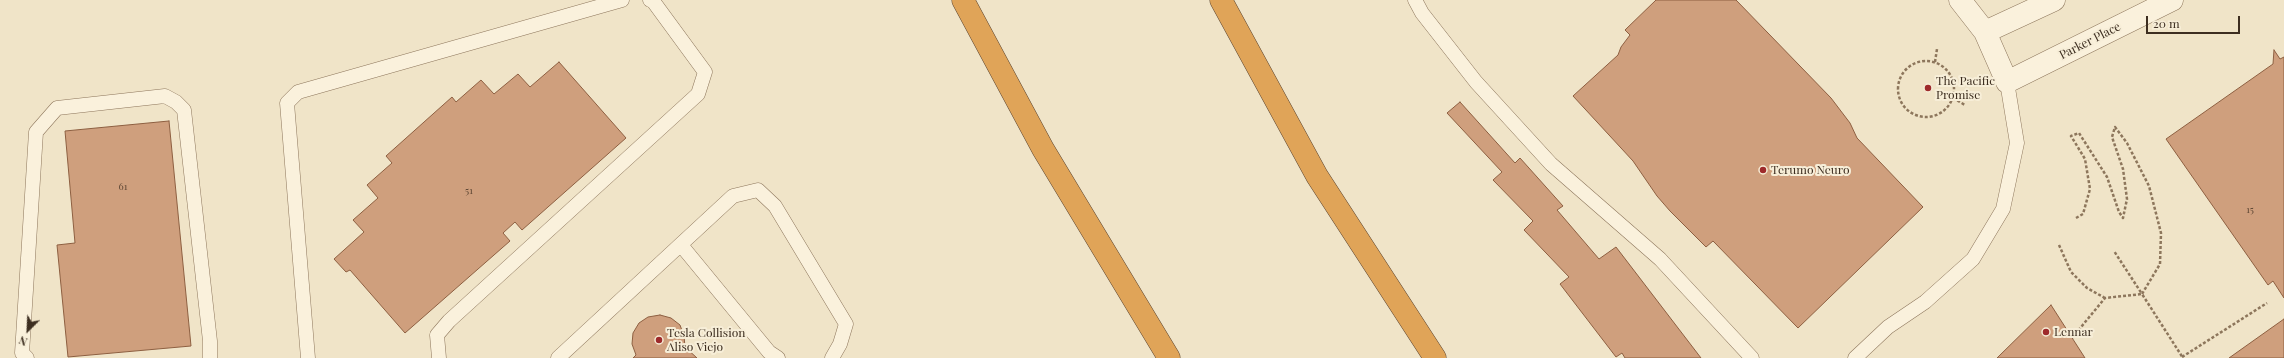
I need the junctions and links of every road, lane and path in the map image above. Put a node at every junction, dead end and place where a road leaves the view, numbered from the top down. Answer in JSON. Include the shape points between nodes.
{"nodes":[{"id":1,"x":622,"y":0,"type":"edge"},
{"id":2,"x":650,"y":0,"type":"edge"},
{"id":3,"x":963,"y":0,"type":"edge"},
{"id":4,"x":1221,"y":0,"type":"edge"},
{"id":5,"x":1415,"y":0,"type":"edge"},
{"id":6,"x":1960,"y":0,"type":"edge"},
{"id":7,"x":2054,"y":0,"type":"edge"},
{"id":8,"x":2172,"y":0,"type":"edge"},
{"id":9,"x":1985,"y":32,"type":"junction"},
{"id":10,"x":1937,"y":49,"type":"dead end"},
{"id":11,"x":1935,"y":62,"type":"junction"},
{"id":12,"x":2007,"y":82,"type":"junction"},
{"id":13,"x":1953,"y":98,"type":"junction"},
{"id":14,"x":1964,"y":105,"type":"dead end"},
{"id":15,"x":2076,"y":218,"type":"dead end"},
{"id":16,"x":681,"y":245,"type":"junction"},
{"id":17,"x":2059,"y":245,"type":"dead end"},
{"id":18,"x":2114,"y":251,"type":"dead end"},
{"id":19,"x":2142,"y":294,"type":"junction"},
{"id":20,"x":2106,"y":298,"type":"junction"},
{"id":21,"x":2267,"y":303,"type":"dead end"},
{"id":22,"x":2072,"y":338,"type":"dead end"},
{"id":23,"x":2183,"y":357,"type":"edge"},
{"id":24,"x":27,"y":358,"type":"edge"},
{"id":25,"x":210,"y":358,"type":"edge"},
{"id":26,"x":308,"y":358,"type":"edge"},
{"id":27,"x":439,"y":358,"type":"edge"},
{"id":28,"x":558,"y":358,"type":"edge"},
{"id":29,"x":778,"y":358,"type":"edge"},
{"id":30,"x":832,"y":358,"type":"edge"},
{"id":31,"x":1169,"y":358,"type":"edge"},
{"id":32,"x":1435,"y":358,"type":"edge"},
{"id":33,"x":1752,"y":358,"type":"edge"},
{"id":34,"x":1855,"y":358,"type":"edge"}],
"edges":[{"from":1,"to":26,"type":"lane","via":[[298,92],[287,103]]},
{"from":2,"to":27,"type":"lane","via":[[705,72],[698,94],[449,320],[437,335]]},
{"from":3,"to":31,"type":"highway","via":[[1043,149]]},
{"from":4,"to":32,"type":"highway","via":[[1316,176]]},
{"from":5,"to":33,"type":"lane","via":[[1422,13],[1476,82],[1551,164],[1660,259]]},
{"from":6,"to":9,"type":"street"},
{"from":7,"to":9,"type":"street"},
{"from":8,"to":12,"type":"street","name":"Parker Place"},
{"from":9,"to":12,"type":"street"},
{"from":10,"to":11,"type":"path"},
{"from":11,"to":13,"type":"path","via":[[1946,69],[1954,80]]},
{"from":11,"to":13,"type":"path","via":[[1917,62],[1902,72],[1898,91],[1900,101],[1913,115],[1933,117],[1946,110]]},
{"from":12,"to":34,"type":"lane","via":[[2017,143],[2003,209],[1973,259],[1925,302],[1888,327]]},
{"from":13,"to":14,"type":"path"},
{"from":15,"to":19,"type":"path","via":[[2083,214],[2090,189],[2085,159],[2071,136],[2079,133],[2107,177],[2123,218],[2126,199],[2123,169],[2112,137],[2115,127],[2127,143],[2149,186],[2161,233],[2160,264]]},
{"from":16,"to":28,"type":"lane"},
{"from":16,"to":29,"type":"lane","via":[[769,352]]},
{"from":16,"to":30,"type":"lane","via":[[733,196],[758,190],[775,206],[846,324],[840,344]]},
{"from":17,"to":20,"type":"path","via":[[2070,272],[2087,288]]},
{"from":18,"to":19,"type":"path"},
{"from":19,"to":20,"type":"path"},
{"from":19,"to":23,"type":"path"},
{"from":20,"to":22,"type":"path"},
{"from":21,"to":23,"type":"path"},
{"from":24,"to":25,"type":"lane","via":[[22,353],[36,132],[57,108],[164,96],[184,110],[209,326]]}]}
